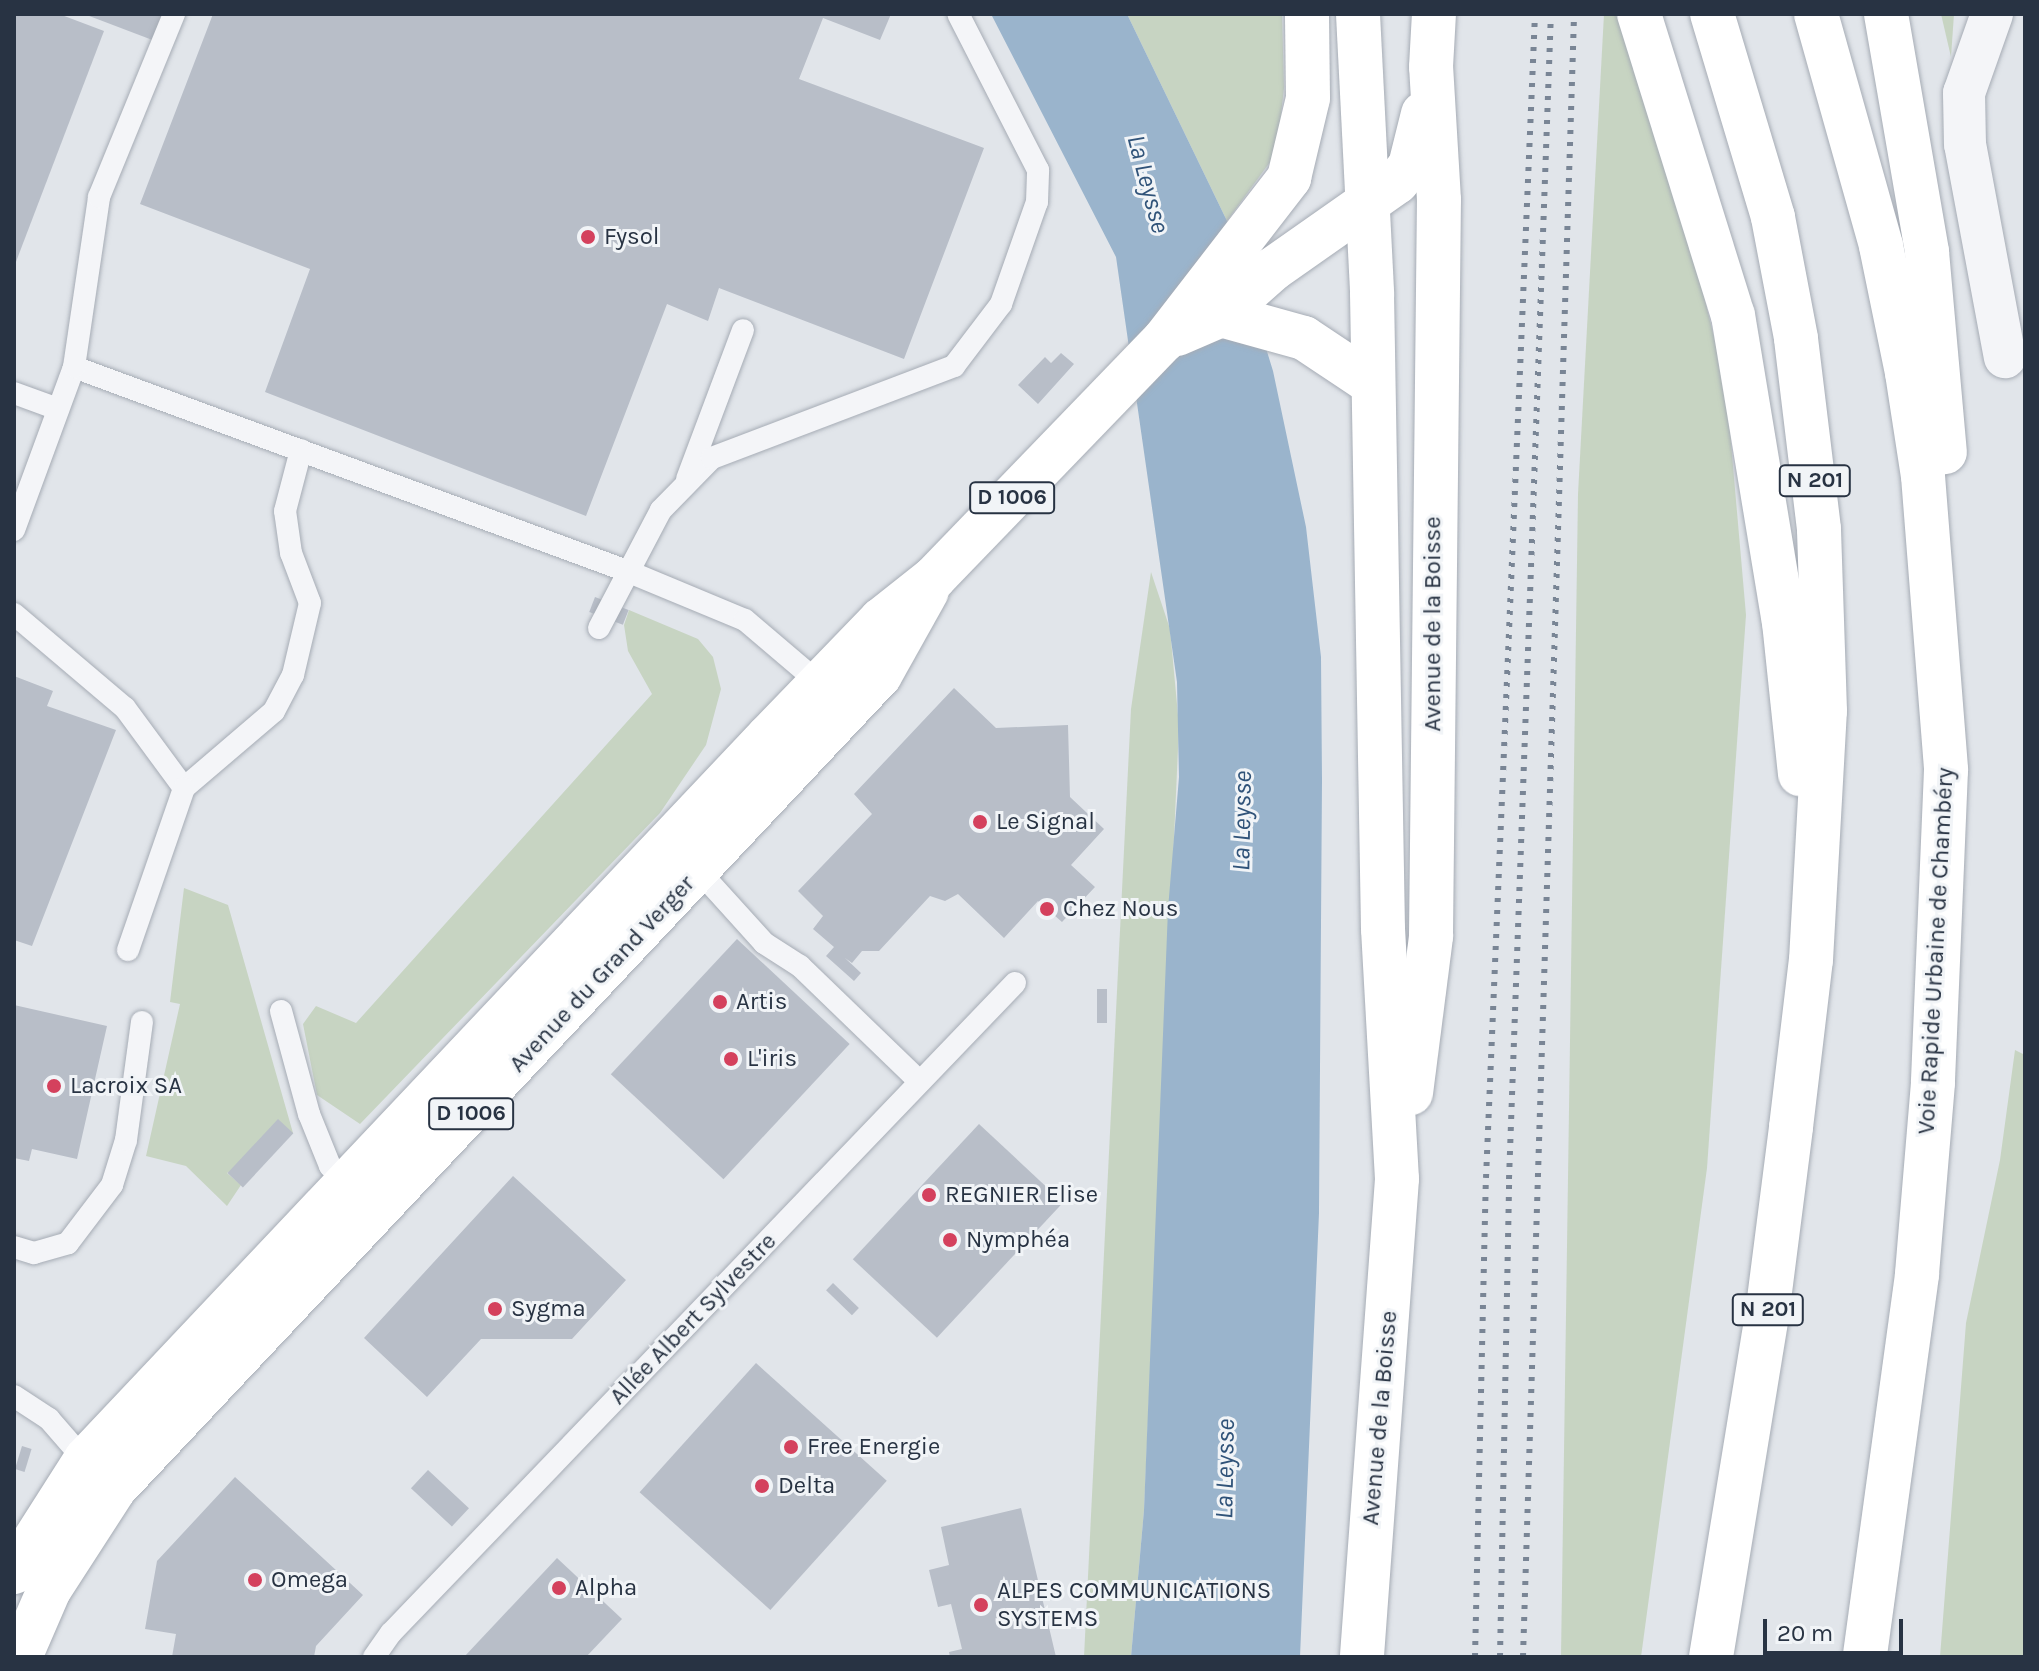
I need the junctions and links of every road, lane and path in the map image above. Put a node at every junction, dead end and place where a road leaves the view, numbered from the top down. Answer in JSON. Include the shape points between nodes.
{"nodes":[{"id":1,"x":174,"y":14,"type":"edge"},
{"id":2,"x":958,"y":14,"type":"edge"},
{"id":3,"x":1307,"y":14,"type":"edge"},
{"id":4,"x":1358,"y":14,"type":"edge"},
{"id":5,"x":1434,"y":14,"type":"edge"},
{"id":6,"x":1639,"y":14,"type":"edge"},
{"id":7,"x":1712,"y":14,"type":"edge"},
{"id":8,"x":1816,"y":14,"type":"edge"},
{"id":9,"x":1886,"y":14,"type":"edge"},
{"id":10,"x":1992,"y":14,"type":"edge"},
{"id":11,"x":1431,"y":67,"type":"junction"},
{"id":12,"x":1367,"y":207,"type":"junction"},
{"id":13,"x":1221,"y":315,"type":"junction"},
{"id":14,"x":743,"y":330,"type":"dead end"},
{"id":15,"x":1164,"y":340,"type":"junction"},
{"id":16,"x":2005,"y":357,"type":"dead end"},
{"id":17,"x":74,"y":367,"type":"junction"},
{"id":18,"x":1373,"y":384,"type":"junction"},
{"id":19,"x":14,"y":393,"type":"edge"},
{"id":20,"x":58,"y":409,"type":"junction"},
{"id":21,"x":301,"y":450,"type":"junction"},
{"id":22,"x":686,"y":480,"type":"junction"},
{"id":23,"x":14,"y":530,"type":"edge"},
{"id":24,"x":627,"y":571,"type":"junction"},
{"id":25,"x":934,"y":578,"type":"junction"},
{"id":26,"x":14,"y":614,"type":"edge"},
{"id":27,"x":599,"y":628,"type":"dead end"},
{"id":28,"x":821,"y":683,"type":"junction"},
{"id":29,"x":1946,"y":770,"type":"junction"},
{"id":30,"x":184,"y":788,"type":"junction"},
{"id":31,"x":699,"y":871,"type":"junction"},
{"id":32,"x":128,"y":950,"type":"dead end"},
{"id":33,"x":1811,"y":960,"type":"junction"},
{"id":34,"x":1015,"y":983,"type":"dead end"},
{"id":35,"x":281,"y":1011,"type":"dead end"},
{"id":36,"x":142,"y":1022,"type":"dead end"},
{"id":37,"x":919,"y":1081,"type":"junction"},
{"id":38,"x":1397,"y":1179,"type":"junction"},
{"id":39,"x":345,"y":1183,"type":"junction"},
{"id":40,"x":14,"y":1247,"type":"edge"},
{"id":41,"x":231,"y":1362,"type":"junction"},
{"id":42,"x":14,"y":1396,"type":"edge"},
{"id":43,"x":86,"y":1459,"type":"junction"},
{"id":44,"x":31,"y":1581,"type":"edge"},
{"id":45,"x":20,"y":1657,"type":"edge"},
{"id":46,"x":374,"y":1657,"type":"edge"},
{"id":47,"x":1362,"y":1657,"type":"edge"},
{"id":48,"x":1711,"y":1657,"type":"edge"},
{"id":49,"x":1865,"y":1657,"type":"edge"}],
"edges":[{"from":1,"to":17,"type":"lane","via":[[99,197]]},
{"from":2,"to":22,"type":"lane","via":[[1038,170],[1037,202],[1001,304],[954,366],[744,443],[712,458]]},
{"from":3,"to":15,"type":"main road","name":"Avenue du Grand Verger","number":"D 1006","via":[[1308,98],[1289,178]]},
{"from":4,"to":12,"type":"main road","name":"Avenue de la Boisse"},
{"from":5,"to":11,"type":"main road"},
{"from":6,"to":33,"type":"main road","via":[[1708,221],[1752,417],[1786,637]]},
{"from":7,"to":33,"type":"main road","number":"N 201","via":[[1773,217],[1811,437],[1825,711]]},
{"from":8,"to":29,"type":"main road","name":"Voie Rapide Urbaine de Chambéry","via":[[1881,246],[1907,373],[1923,476]]},
{"from":9,"to":29,"type":"main road","via":[[1927,252],[1943,407],[1950,645]]},
{"from":10,"to":16,"type":"street","via":[[1964,93],[1965,144]]},
{"from":11,"to":12,"type":"main road","name":"Avenue du Grand Verger","via":[[1410,166]]},
{"from":11,"to":38,"type":"main road","name":"Avenue de la Boisse","via":[[1439,200],[1431,936]]},
{"from":12,"to":13,"type":"main road","name":"Avenue du Grand Verger","via":[[1273,269]]},
{"from":12,"to":18,"type":"main road","name":"Avenue de la Boisse"},
{"from":13,"to":15,"type":"main road","name":"Avenue du Grand Verger"},
{"from":13,"to":18,"type":"main road","via":[[1304,338]]},
{"from":14,"to":22,"type":"lane"},
{"from":15,"to":25,"type":"main road","name":"Avenue du Grand Verger","number":"D 1006"},
{"from":17,"to":20,"type":"lane"},
{"from":17,"to":21,"type":"lane"},
{"from":18,"to":38,"type":"main road","name":"Avenue de la Boisse","via":[[1383,929]]},
{"from":19,"to":20,"type":"lane"},
{"from":20,"to":23,"type":"lane"},
{"from":21,"to":24,"type":"lane"},
{"from":21,"to":30,"type":"lane","via":[[285,511],[291,553],[310,603],[293,675],[274,711]]},
{"from":22,"to":24,"type":"lane","via":[[661,510]]},
{"from":24,"to":27,"type":"lane"},
{"from":24,"to":28,"type":"lane","via":[[745,620]]},
{"from":25,"to":28,"type":"main road","name":"Avenue du Grand Verger","number":"D 1006","via":[[881,620]]},
{"from":25,"to":31,"type":"main road","name":"Avenue du Grand Verger","number":"D 1006","via":[[880,675]]},
{"from":26,"to":30,"type":"lane","via":[[125,708]]},
{"from":28,"to":31,"type":"lane","via":[[828,693],[824,713],[722,822]]},
{"from":28,"to":39,"type":"main road","name":"Avenue du Grand Verger","number":"D 1006"},
{"from":29,"to":49,"type":"main road","name":"Voie Rapide Urbaine de Chambéry","via":[[1933,1083],[1917,1275]]},
{"from":30,"to":32,"type":"lane"},
{"from":31,"to":37,"type":"lane","via":[[764,943],[800,966]]},
{"from":31,"to":41,"type":"main road","name":"Avenue du Grand Verger","number":"D 1006"},
{"from":33,"to":48,"type":"main road","number":"N 201","via":[[1767,1315]]},
{"from":34,"to":37,"type":"lane","name":"Allée Albert Sylvestre"},
{"from":35,"to":39,"type":"lane","via":[[309,1114],[330,1166]]},
{"from":36,"to":40,"type":"lane","via":[[126,1140],[112,1185],[68,1243],[34,1253]]},
{"from":37,"to":46,"type":"lane","name":"Allée Albert Sylvestre","via":[[391,1633]]},
{"from":38,"to":47,"type":"main road","name":"Avenue de la Boisse"},
{"from":39,"to":41,"type":"lane","via":[[354,1191],[355,1203],[284,1284]]},
{"from":39,"to":43,"type":"main road","name":"Avenue du Grand Verger","number":"D 1006"},
{"from":41,"to":44,"type":"main road","name":"Avenue du Grand Verger","number":"D 1006"},
{"from":42,"to":43,"type":"lane","via":[[49,1419]]},
{"from":43,"to":44,"type":"main road","name":"Avenue du Grand Verger","number":"D 1006"},
{"from":44,"to":45,"type":"main road","name":"Avenue du Grand Verger","number":"D 1006"}]}
